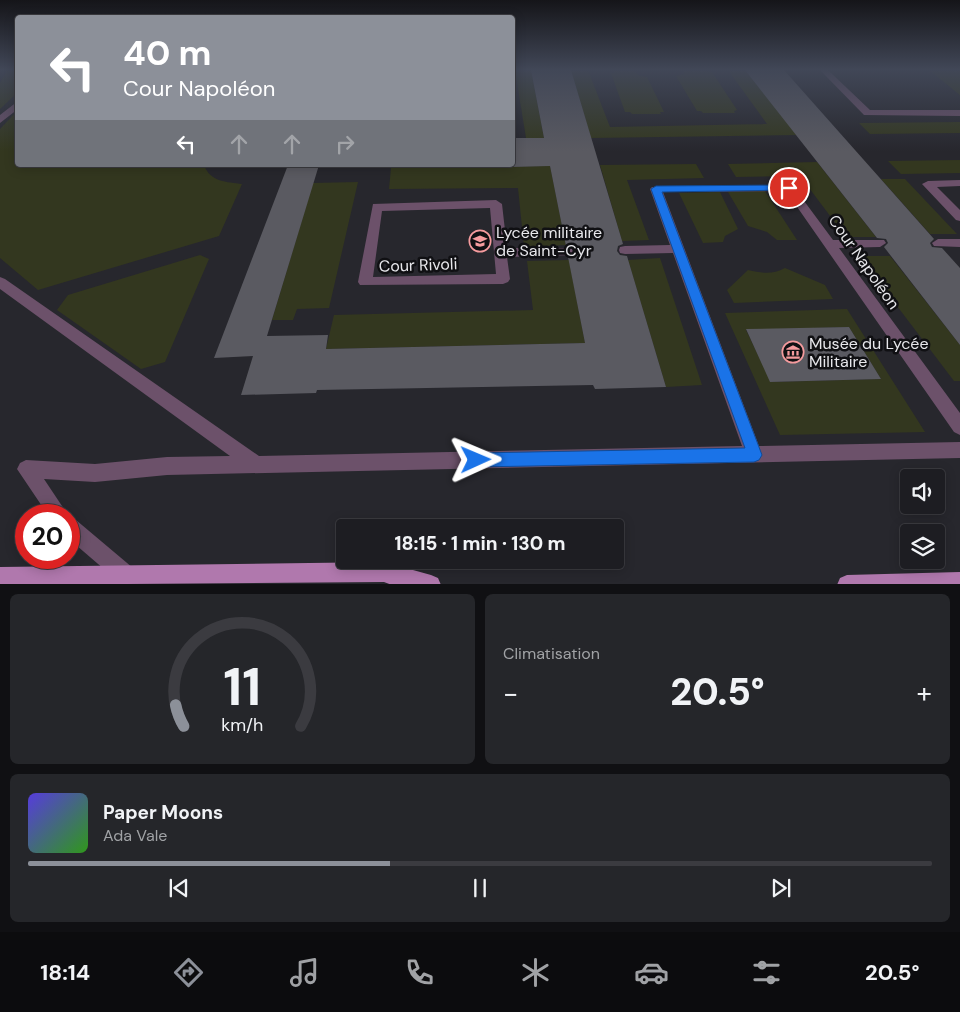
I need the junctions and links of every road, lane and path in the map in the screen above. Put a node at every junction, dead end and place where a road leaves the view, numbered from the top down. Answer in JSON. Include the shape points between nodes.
{"nodes":[{"id":1,"x":851,"y":97,"type":"edge"},
{"id":2,"x":15,"y":107,"type":"edge"},
{"id":3,"x":960,"y":113,"type":"edge"},
{"id":4,"x":0,"y":120,"type":"edge"},
{"id":5,"x":960,"y":183,"type":"edge"},
{"id":6,"x":960,"y":217,"type":"edge"},
{"id":7,"x":880,"y":243,"type":"dead end"},
{"id":8,"x":960,"y":243,"type":"edge"},
{"id":9,"x":830,"y":244,"type":"junction"},
{"id":10,"x":938,"y":244,"type":"dead end"},
{"id":11,"x":678,"y":249,"type":"junction"},
{"id":12,"x":625,"y":250,"type":"dead end"},
{"id":13,"x":567,"y":252,"type":"dead end"},
{"id":14,"x":501,"y":254,"type":"junction"},
{"id":15,"x":0,"y":282,"type":"edge"},
{"id":16,"x":960,"y":427,"type":"edge"},
{"id":17,"x":960,"y":450,"type":"edge"},
{"id":18,"x":754,"y":455,"type":"junction"},
{"id":19,"x":256,"y":465,"type":"junction"},
{"id":20,"x":51,"y":504,"type":"edge"},
{"id":21,"x":80,"y":537,"type":"edge"},
{"id":22,"x":126,"y":575,"type":"junction"},
{"id":23,"x":0,"y":577,"type":"edge"},
{"id":24,"x":960,"y":582,"type":"edge"},
{"id":25,"x":431,"y":584,"type":"edge"},
{"id":26,"x":847,"y":584,"type":"edge"}],
"edges":[{"from":1,"to":3,"type":"lane","via":[[867,113]]},
{"from":2,"to":4,"type":"lane"},
{"from":5,"to":6,"type":"lane","via":[[928,184]]},
{"from":7,"to":9,"type":"lane"},
{"from":8,"to":10,"type":"lane"},
{"from":9,"to":11,"type":"lane","name":"Cour Napoléon","via":[[789,188],[656,189]]},
{"from":9,"to":16,"type":"lane","name":"Cour Napoléon"},
{"from":11,"to":12,"type":"lane"},
{"from":11,"to":18,"type":"lane","name":"Cour Napoléon"},
{"from":13,"to":14,"type":"lane"},
{"from":14,"to":14,"type":"lane","name":"Cour Rivoli","via":[[503,279],[365,282],[377,207],[496,204]]},
{"from":15,"to":19,"type":"lane"},
{"from":17,"to":18,"type":"lane"},
{"from":18,"to":19,"type":"lane"},
{"from":19,"to":20,"type":"lane","via":[[167,466],[95,473],[26,469]]},
{"from":21,"to":22,"type":"lane"},
{"from":22,"to":23,"type":"main road"},
{"from":22,"to":25,"type":"main road","via":[[384,572]]},
{"from":24,"to":26,"type":"main road"}]}
